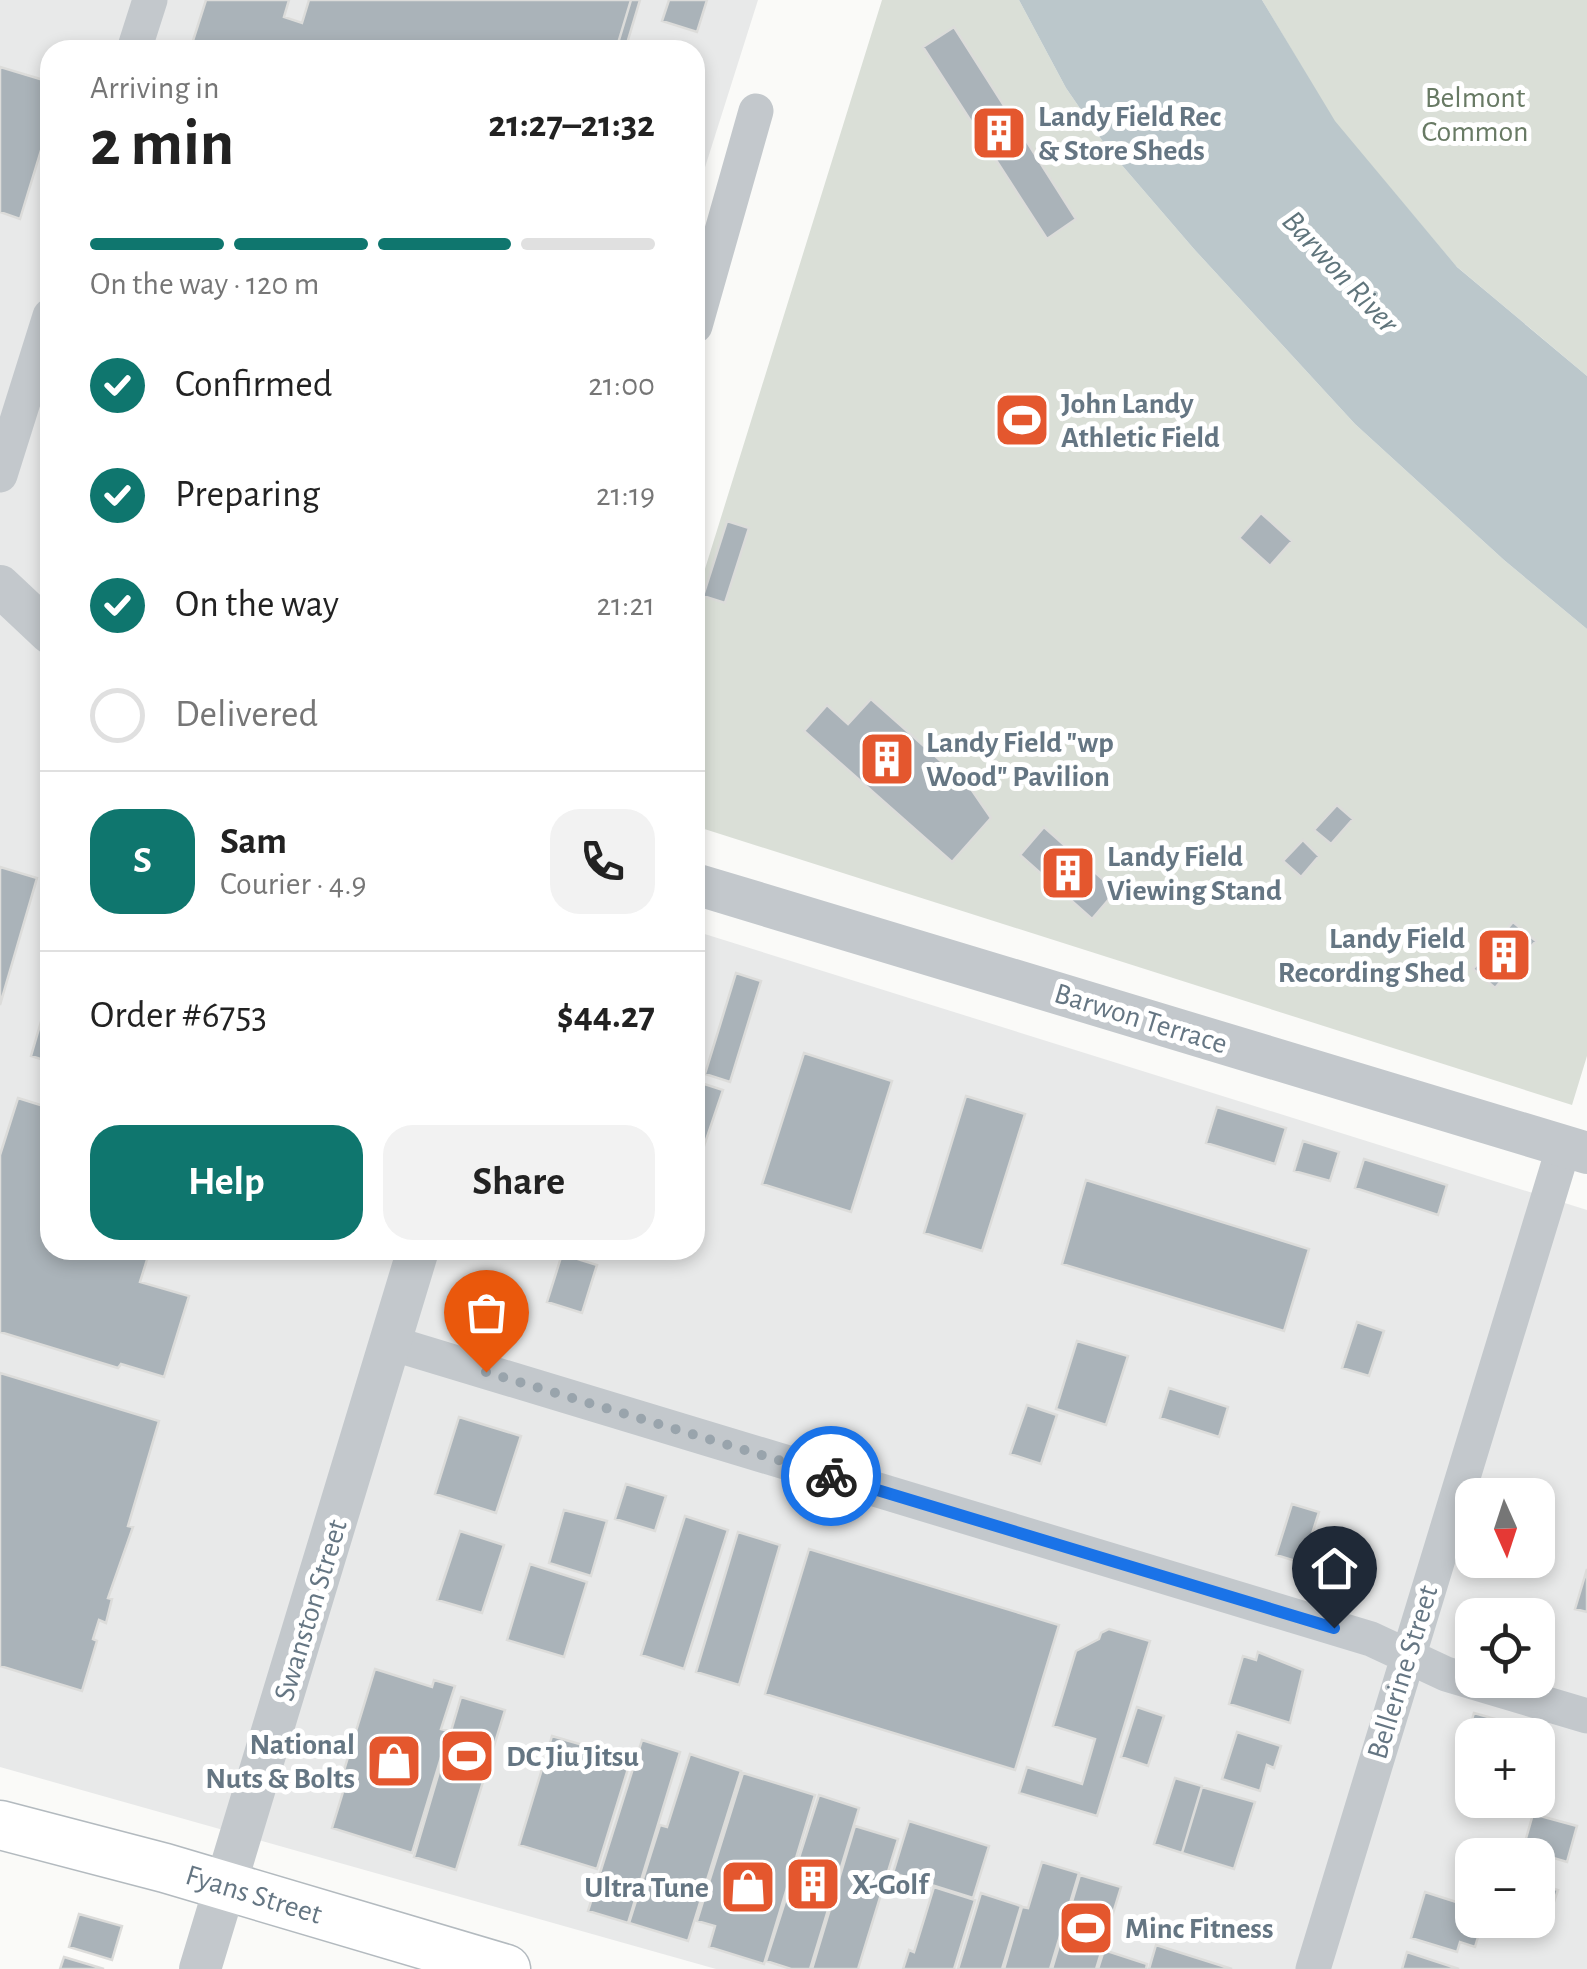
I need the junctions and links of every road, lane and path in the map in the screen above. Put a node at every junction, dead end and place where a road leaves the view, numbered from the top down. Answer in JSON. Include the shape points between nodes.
{"nodes":[{"id":1,"x":150,"y":0,"type":"edge"},
{"id":2,"x":137,"y":40,"type":"edge"},
{"id":3,"x":756,"y":110,"type":"dead end"},
{"id":4,"x":705,"y":291,"type":"edge"},
{"id":5,"x":40,"y":348,"type":"edge"},
{"id":6,"x":0,"y":474,"type":"edge"},
{"id":7,"x":0,"y":586,"type":"edge"},
{"id":8,"x":40,"y":624,"type":"edge"},
{"id":9,"x":705,"y":887,"type":"edge"},
{"id":10,"x":1576,"y":1149,"type":"edge"},
{"id":11,"x":415,"y":1260,"type":"edge"},
{"id":12,"x":391,"y":1343,"type":"junction"},
{"id":13,"x":1406,"y":1656,"type":"junction"},
{"id":14,"x":1587,"y":1716,"type":"edge"},
{"id":15,"x":0,"y":1825,"type":"edge"},
{"id":16,"x":226,"y":1887,"type":"junction"},
{"id":17,"x":200,"y":1969,"type":"edge"},
{"id":18,"x":506,"y":1969,"type":"edge"},
{"id":19,"x":1313,"y":1969,"type":"edge"}],
"edges":[{"from":1,"to":2,"type":"street"},
{"from":3,"to":4,"type":"street"},
{"from":5,"to":6,"type":"street"},
{"from":7,"to":8,"type":"street"},
{"from":9,"to":10,"type":"street","name":"Barwon Terrace"},
{"from":10,"to":13,"type":"street","name":"Bellerine Street"},
{"from":11,"to":12,"type":"street","name":"Swanston Street"},
{"from":12,"to":13,"type":"street","via":[[1371,1639]]},
{"from":12,"to":16,"type":"street","name":"Swanston Street"},
{"from":13,"to":14,"type":"street"},
{"from":13,"to":19,"type":"street","name":"Bellerine Street"},
{"from":15,"to":16,"type":"main road","name":"Fyans Street"},
{"from":16,"to":17,"type":"street","name":"Swanston Street"},
{"from":16,"to":18,"type":"main road","name":"Fyans Street"}]}
